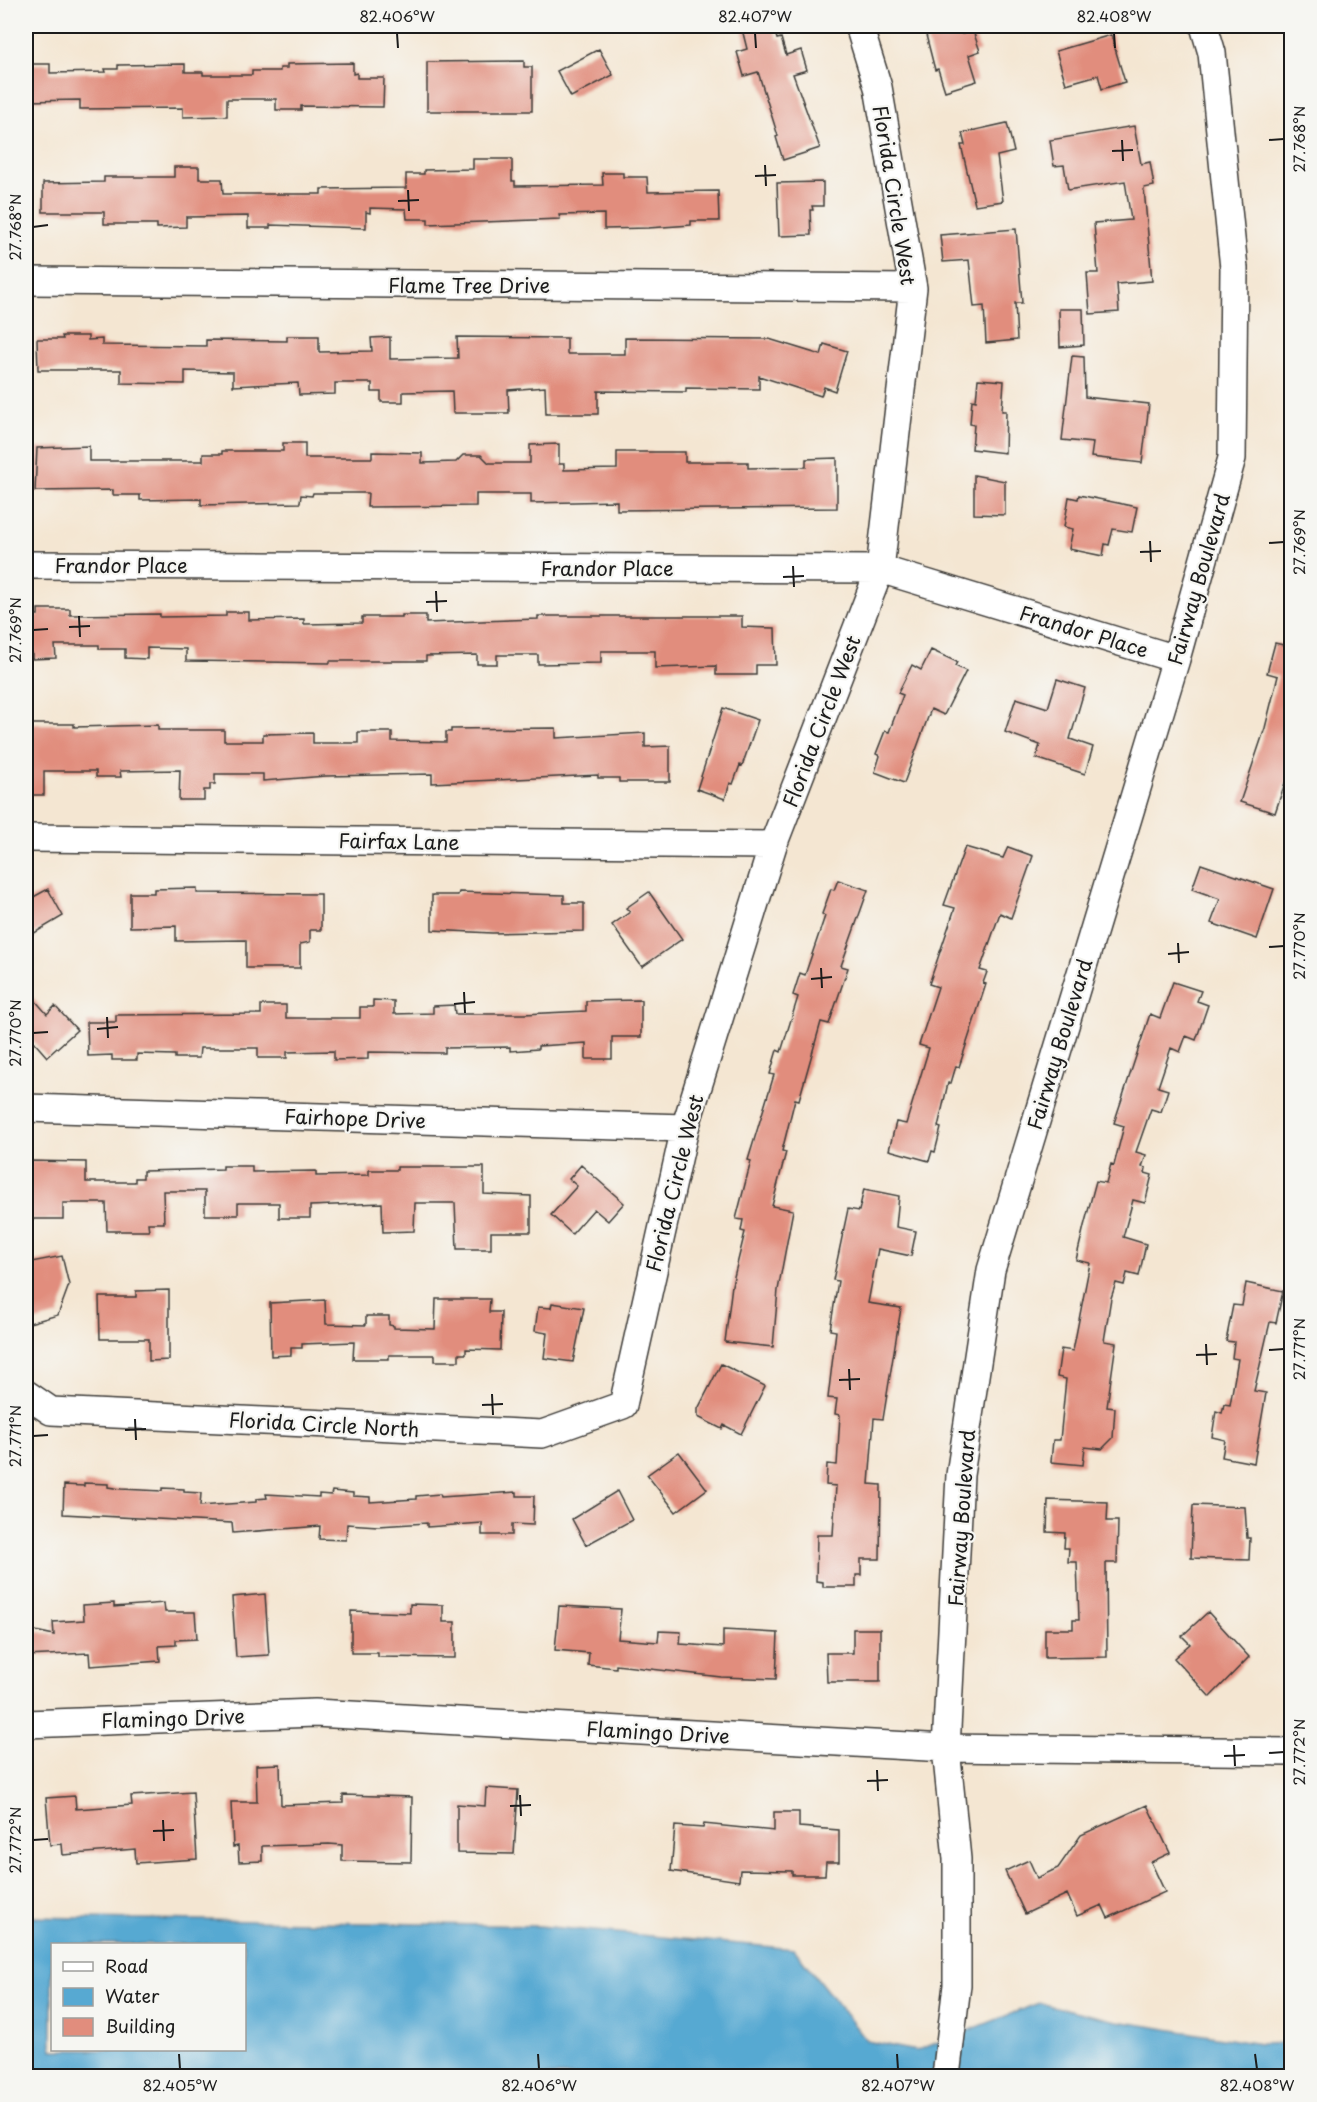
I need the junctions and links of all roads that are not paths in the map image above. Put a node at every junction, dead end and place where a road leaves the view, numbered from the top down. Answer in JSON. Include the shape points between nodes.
{"nodes":[{"id":1,"x":859,"y":26,"type":"edge"},
{"id":2,"x":1204,"y":26,"type":"edge"},
{"id":3,"x":26,"y":281,"type":"edge"},
{"id":4,"x":913,"y":288,"type":"junction"},
{"id":5,"x":26,"y":565,"type":"edge"},
{"id":6,"x":880,"y":569,"type":"junction"},
{"id":7,"x":1176,"y":659,"type":"junction"},
{"id":8,"x":26,"y":838,"type":"edge"},
{"id":9,"x":773,"y":845,"type":"junction"},
{"id":10,"x":26,"y":1108,"type":"edge"},
{"id":11,"x":685,"y":1128,"type":"junction"},
{"id":12,"x":26,"y":1394,"type":"edge"},
{"id":13,"x":623,"y":1405,"type":"joint"},
{"id":14,"x":26,"y":1724,"type":"edge"},
{"id":15,"x":946,"y":1748,"type":"junction"},
{"id":16,"x":1292,"y":1752,"type":"edge"},
{"id":17,"x":946,"y":2076,"type":"edge"}],
"edges":[{"from":1,"to":4,"type":"street","name":"Florida Circle West","via":[[878,87]]},
{"from":2,"to":7,"type":"street","name":"Fairway Boulevard","via":[[1212,52],[1234,268],[1232,458]]},
{"from":3,"to":4,"type":"street","name":"Flame Tree Drive"},
{"from":4,"to":6,"type":"street","name":"Florida Circle West"},
{"from":5,"to":6,"type":"street","name":"Frandor Place"},
{"from":6,"to":7,"type":"street","name":"Frandor Place"},
{"from":6,"to":9,"type":"street","name":"Florida Circle West"},
{"from":7,"to":15,"type":"street","name":"Fairway Boulevard","via":[[991,1270],[960,1475]]},
{"from":8,"to":9,"type":"street","name":"Fairfax Lane"},
{"from":9,"to":11,"type":"street","name":"Florida Circle West"},
{"from":10,"to":11,"type":"street","name":"Fairhope Drive"},
{"from":11,"to":13,"type":"street","name":"Florida Circle West"},
{"from":12,"to":13,"type":"street","name":"Florida Circle North","via":[[51,1411],[542,1434]]},
{"from":14,"to":15,"type":"street","name":"Flamingo Drive","via":[[315,1713]]},
{"from":15,"to":16,"type":"street","name":"Flamingo Drive"},
{"from":15,"to":17,"type":"street","name":"Fairway Boulevard","via":[[957,1858],[957,1985]]}]}
